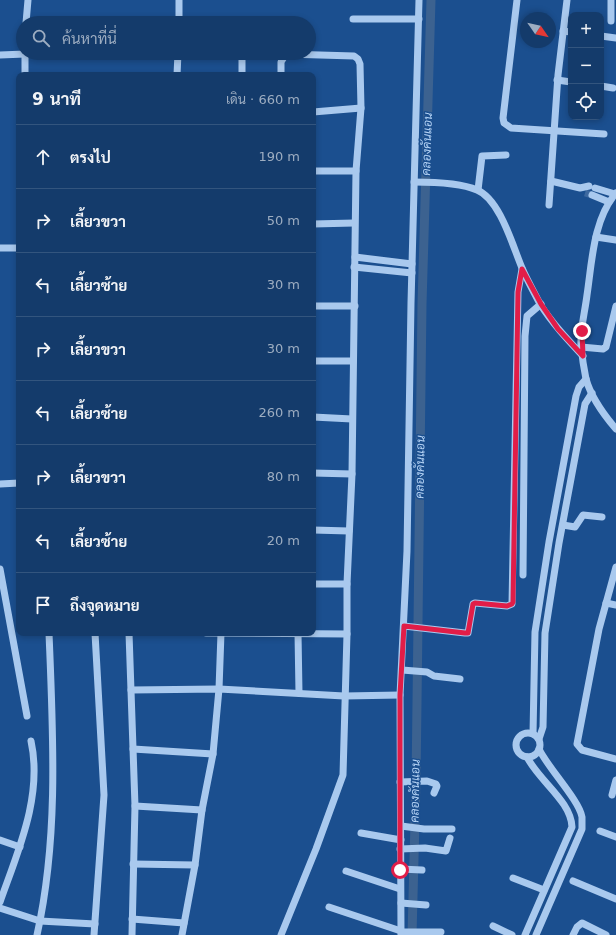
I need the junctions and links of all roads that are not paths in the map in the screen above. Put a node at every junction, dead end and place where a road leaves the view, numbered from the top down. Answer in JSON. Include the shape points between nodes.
{"nodes":[{"id":1,"x":28,"y":0,"type":"edge"},
{"id":2,"x":179,"y":0,"type":"edge"},
{"id":3,"x":419,"y":0,"type":"edge"},
{"id":4,"x":517,"y":0,"type":"edge"},
{"id":5,"x":567,"y":0,"type":"edge"},
{"id":6,"x":611,"y":0,"type":"edge"},
{"id":7,"x":27,"y":16,"type":"edge"},
{"id":8,"x":178,"y":16,"type":"edge"},
{"id":9,"x":419,"y":19,"type":"junction"},
{"id":10,"x":353,"y":20,"type":"dead end"},
{"id":11,"x":611,"y":21,"type":"dead end"},
{"id":12,"x":563,"y":31,"type":"junction"},
{"id":13,"x":568,"y":32,"type":"edge"},
{"id":14,"x":604,"y":36,"type":"edge"},
{"id":15,"x":616,"y":38,"type":"edge"},
{"id":16,"x":16,"y":54,"type":"edge"},
{"id":17,"x":0,"y":55,"type":"edge"},
{"id":18,"x":316,"y":55,"type":"edge"},
{"id":19,"x":25,"y":60,"type":"edge"},
{"id":20,"x":178,"y":60,"type":"edge"},
{"id":21,"x":242,"y":60,"type":"edge"},
{"id":22,"x":282,"y":60,"type":"edge"},
{"id":23,"x":25,"y":72,"type":"edge"},
{"id":24,"x":177,"y":72,"type":"edge"},
{"id":25,"x":242,"y":72,"type":"edge"},
{"id":26,"x":281,"y":72,"type":"edge"},
{"id":27,"x":558,"y":80,"type":"junction"},
{"id":28,"x":568,"y":82,"type":"edge"},
{"id":29,"x":604,"y":86,"type":"edge"},
{"id":30,"x":613,"y":88,"type":"dead end"},
{"id":31,"x":361,"y":108,"type":"junction"},
{"id":32,"x":316,"y":112,"type":"edge"},
{"id":33,"x":554,"y":130,"type":"junction"},
{"id":34,"x":604,"y":134,"type":"dead end"},
{"id":35,"x":506,"y":155,"type":"dead end"},
{"id":36,"x":316,"y":171,"type":"edge"},
{"id":37,"x":356,"y":171,"type":"junction"},
{"id":38,"x":551,"y":181,"type":"junction"},
{"id":39,"x":416,"y":182,"type":"junction"},
{"id":40,"x":478,"y":190,"type":"junction"},
{"id":41,"x":588,"y":190,"type":"junction"},
{"id":42,"x":616,"y":194,"type":"edge"},
{"id":43,"x":609,"y":202,"type":"junction"},
{"id":44,"x":549,"y":205,"type":"dead end"},
{"id":45,"x":354,"y":223,"type":"junction"},
{"id":46,"x":316,"y":224,"type":"edge"},
{"id":47,"x":596,"y":237,"type":"junction"},
{"id":48,"x":616,"y":240,"type":"edge"},
{"id":49,"x":0,"y":248,"type":"edge"},
{"id":50,"x":16,"y":248,"type":"edge"},
{"id":51,"x":355,"y":257,"type":"junction"},
{"id":52,"x":412,"y":264,"type":"junction"},
{"id":53,"x":354,"y":267,"type":"junction"},
{"id":54,"x":522,"y":269,"type":"junction"},
{"id":55,"x":412,"y":273,"type":"junction"},
{"id":56,"x":541,"y":304,"type":"junction"},
{"id":57,"x":316,"y":306,"type":"edge"},
{"id":58,"x":355,"y":306,"type":"junction"},
{"id":59,"x":616,"y":306,"type":"edge"},
{"id":60,"x":581,"y":347,"type":"junction"},
{"id":61,"x":583,"y":356,"type":"junction"},
{"id":62,"x":316,"y":361,"type":"edge"},
{"id":63,"x":353,"y":361,"type":"junction"},
{"id":64,"x":586,"y":379,"type":"junction"},
{"id":65,"x":592,"y":393,"type":"junction"},
{"id":66,"x":316,"y":417,"type":"edge"},
{"id":67,"x":352,"y":419,"type":"junction"},
{"id":68,"x":616,"y":429,"type":"edge"},
{"id":69,"x":316,"y":473,"type":"edge"},
{"id":70,"x":352,"y":474,"type":"junction"},
{"id":71,"x":16,"y":483,"type":"edge"},
{"id":72,"x":0,"y":484,"type":"edge"},
{"id":73,"x":602,"y":517,"type":"dead end"},
{"id":74,"x":563,"y":525,"type":"junction"},
{"id":75,"x":316,"y":530,"type":"edge"},
{"id":76,"x":349,"y":531,"type":"junction"},
{"id":77,"x":549,"y":542,"type":"junction"},
{"id":78,"x":559,"y":543,"type":"junction"},
{"id":79,"x":616,"y":568,"type":"edge"},
{"id":80,"x":0,"y":569,"type":"edge"},
{"id":81,"x":522,"y":575,"type":"dead end"},
{"id":82,"x":316,"y":584,"type":"edge"},
{"id":83,"x":346,"y":584,"type":"junction"},
{"id":84,"x":606,"y":603,"type":"junction"},
{"id":85,"x":616,"y":604,"type":"edge"},
{"id":86,"x":404,"y":626,"type":"junction"},
{"id":87,"x":535,"y":632,"type":"junction"},
{"id":88,"x":316,"y":633,"type":"edge"},
{"id":89,"x":545,"y":633,"type":"junction"},
{"id":90,"x":347,"y":634,"type":"junction"},
{"id":91,"x":49,"y":636,"type":"edge"},
{"id":92,"x":95,"y":636,"type":"edge"},
{"id":93,"x":129,"y":636,"type":"edge"},
{"id":94,"x":221,"y":636,"type":"edge"},
{"id":95,"x":298,"y":636,"type":"edge"},
{"id":96,"x":405,"y":670,"type":"junction"},
{"id":97,"x":460,"y":679,"type":"dead end"},
{"id":98,"x":219,"y":689,"type":"junction"},
{"id":99,"x":131,"y":690,"type":"junction"},
{"id":100,"x":299,"y":693,"type":"junction"},
{"id":101,"x":400,"y":695,"type":"junction"},
{"id":102,"x":344,"y":696,"type":"junction"},
{"id":103,"x":27,"y":716,"type":"dead end"},
{"id":104,"x":536,"y":737,"type":"junction"},
{"id":105,"x":31,"y":741,"type":"dead end"},
{"id":106,"x":132,"y":749,"type":"junction"},
{"id":107,"x":540,"y":749,"type":"junction"},
{"id":108,"x":213,"y":754,"type":"junction"},
{"id":109,"x":527,"y":757,"type":"junction"},
{"id":110,"x":616,"y":758,"type":"edge"},
{"id":111,"x":616,"y":780,"type":"edge"},
{"id":112,"x":400,"y":782,"type":"junction"},
{"id":113,"x":434,"y":793,"type":"dead end"},
{"id":114,"x":612,"y":795,"type":"dead end"},
{"id":115,"x":135,"y":806,"type":"junction"},
{"id":116,"x":202,"y":810,"type":"junction"},
{"id":117,"x":401,"y":826,"type":"junction"},
{"id":118,"x":452,"y":829,"type":"dead end"},
{"id":119,"x":600,"y":831,"type":"dead end"},
{"id":120,"x":361,"y":833,"type":"dead end"},
{"id":121,"x":616,"y":837,"type":"edge"},
{"id":122,"x":450,"y":838,"type":"dead end"},
{"id":123,"x":0,"y":840,"type":"edge"},
{"id":124,"x":401,"y":840,"type":"junction"},
{"id":125,"x":20,"y":847,"type":"junction"},
{"id":126,"x":400,"y":849,"type":"junction"},
{"id":127,"x":133,"y":864,"type":"junction"},
{"id":128,"x":195,"y":865,"type":"junction"},
{"id":129,"x":404,"y":870,"type":"junction"},
{"id":130,"x":422,"y":870,"type":"dead end"},
{"id":131,"x":346,"y":871,"type":"dead end"},
{"id":132,"x":514,"y":878,"type":"dead end"},
{"id":133,"x":573,"y":881,"type":"dead end"},
{"id":134,"x":400,"y":889,"type":"junction"},
{"id":135,"x":544,"y":890,"type":"junction"},
{"id":136,"x":616,"y":899,"type":"edge"},
{"id":137,"x":0,"y":902,"type":"edge"},
{"id":138,"x":402,"y":903,"type":"junction"},
{"id":139,"x":424,"y":905,"type":"dead end"},
{"id":140,"x":329,"y":907,"type":"dead end"},
{"id":141,"x":0,"y":908,"type":"edge"},
{"id":142,"x":132,"y":919,"type":"junction"},
{"id":143,"x":40,"y":921,"type":"junction"},
{"id":144,"x":184,"y":923,"type":"junction"},
{"id":145,"x":95,"y":924,"type":"junction"},
{"id":146,"x":493,"y":926,"type":"dead end"},
{"id":147,"x":402,"y":932,"type":"edge"},
{"id":148,"x":441,"y":932,"type":"dead end"},
{"id":149,"x":37,"y":935,"type":"edge"},
{"id":150,"x":94,"y":935,"type":"edge"},
{"id":151,"x":132,"y":935,"type":"edge"},
{"id":152,"x":182,"y":935,"type":"edge"},
{"id":153,"x":281,"y":935,"type":"edge"},
{"id":154,"x":512,"y":935,"type":"edge"},
{"id":155,"x":525,"y":935,"type":"edge"},
{"id":156,"x":536,"y":935,"type":"edge"},
{"id":157,"x":573,"y":935,"type":"edge"},
{"id":158,"x":606,"y":935,"type":"edge"}],
"edges":[{"from":1,"to":7,"type":"street"},
{"from":2,"to":8,"type":"street"},
{"from":3,"to":9,"type":"street"},
{"from":4,"to":33,"type":"street","via":[[502,118],[511,128]]},
{"from":5,"to":12,"type":"street"},
{"from":6,"to":11,"type":"street"},
{"from":9,"to":10,"type":"street"},
{"from":9,"to":39,"type":"street"},
{"from":12,"to":13,"type":"street"},
{"from":12,"to":27,"type":"street"},
{"from":14,"to":15,"type":"street"},
{"from":16,"to":17,"type":"street"},
{"from":18,"to":31,"type":"street","via":[[354,56],[358,59]]},
{"from":19,"to":23,"type":"street"},
{"from":20,"to":24,"type":"street"},
{"from":21,"to":25,"type":"street"},
{"from":22,"to":26,"type":"street"},
{"from":27,"to":28,"type":"street"},
{"from":27,"to":33,"type":"street"},
{"from":29,"to":30,"type":"street"},
{"from":31,"to":32,"type":"street"},
{"from":31,"to":37,"type":"street"},
{"from":33,"to":34,"type":"street"},
{"from":33,"to":38,"type":"street"},
{"from":35,"to":40,"type":"street","via":[[482,156]]},
{"from":36,"to":37,"type":"street"},
{"from":37,"to":45,"type":"street"},
{"from":38,"to":41,"type":"street"},
{"from":38,"to":44,"type":"street"},
{"from":39,"to":40,"type":"street","via":[[439,182]]},
{"from":39,"to":52,"type":"street"},
{"from":40,"to":54,"type":"street","via":[[498,211]]},
{"from":41,"to":42,"type":"street"},
{"from":41,"to":43,"type":"street"},
{"from":42,"to":43,"type":"street"},
{"from":43,"to":47,"type":"street"},
{"from":45,"to":46,"type":"street"},
{"from":45,"to":51,"type":"street"},
{"from":47,"to":48,"type":"street"},
{"from":47,"to":60,"type":"street"},
{"from":49,"to":50,"type":"street"},
{"from":51,"to":52,"type":"street"},
{"from":51,"to":53,"type":"street"},
{"from":52,"to":55,"type":"street"},
{"from":53,"to":55,"type":"street"},
{"from":53,"to":58,"type":"street"},
{"from":54,"to":56,"type":"street"},
{"from":54,"to":86,"type":"street","via":[[518,292],[513,602],[507,606],[473,604],[468,633]]},
{"from":55,"to":86,"type":"street"},
{"from":56,"to":61,"type":"street","via":[[558,329]]},
{"from":56,"to":81,"type":"street","via":[[527,316],[525,336]]},
{"from":57,"to":58,"type":"street"},
{"from":58,"to":63,"type":"street"},
{"from":59,"to":60,"type":"street","via":[[606,347]]},
{"from":60,"to":61,"type":"street"},
{"from":61,"to":64,"type":"street"},
{"from":62,"to":63,"type":"street"},
{"from":63,"to":67,"type":"street"},
{"from":64,"to":65,"type":"street"},
{"from":64,"to":77,"type":"street","via":[[576,396]]},
{"from":65,"to":68,"type":"street"},
{"from":65,"to":74,"type":"street","via":[[585,404]]},
{"from":66,"to":67,"type":"street"},
{"from":67,"to":70,"type":"street"},
{"from":69,"to":70,"type":"street"},
{"from":70,"to":76,"type":"street"},
{"from":71,"to":72,"type":"street"},
{"from":73,"to":74,"type":"street","via":[[583,515],[575,527]]},
{"from":74,"to":78,"type":"street"},
{"from":75,"to":76,"type":"street"},
{"from":76,"to":83,"type":"street"},
{"from":77,"to":78,"type":"street"},
{"from":77,"to":87,"type":"street"},
{"from":78,"to":89,"type":"street"},
{"from":79,"to":84,"type":"street"},
{"from":80,"to":103,"type":"street"},
{"from":82,"to":83,"type":"street"},
{"from":83,"to":90,"type":"street"},
{"from":84,"to":85,"type":"street"},
{"from":84,"to":110,"type":"street","via":[[577,744],[582,750]]},
{"from":86,"to":96,"type":"street"},
{"from":87,"to":89,"type":"street"},
{"from":87,"to":104,"type":"street"},
{"from":88,"to":90,"type":"street"},
{"from":89,"to":104,"type":"street","via":[[543,727]]},
{"from":90,"to":102,"type":"street"},
{"from":91,"to":143,"type":"street","via":[[52,785],[48,868]]},
{"from":92,"to":145,"type":"street","via":[[104,795]]},
{"from":93,"to":99,"type":"street"},
{"from":94,"to":98,"type":"street"},
{"from":95,"to":100,"type":"street"},
{"from":96,"to":97,"type":"street"},
{"from":96,"to":101,"type":"street"},
{"from":98,"to":99,"type":"street"},
{"from":98,"to":100,"type":"street"},
{"from":98,"to":108,"type":"street"},
{"from":99,"to":106,"type":"street"},
{"from":100,"to":102,"type":"street"},
{"from":101,"to":102,"type":"street"},
{"from":101,"to":112,"type":"street"},
{"from":102,"to":153,"type":"street","via":[[343,775]]},
{"from":104,"to":107,"type":"street"},
{"from":104,"to":109,"type":"street","via":[[526,733],[516,743],[518,751]]},
{"from":105,"to":125,"type":"street","via":[[35,758],[35,782]]},
{"from":106,"to":108,"type":"street"},
{"from":106,"to":115,"type":"street"},
{"from":107,"to":109,"type":"street"},
{"from":107,"to":156,"type":"street","via":[[545,761],[578,806],[582,816],[582,830]]},
{"from":108,"to":116,"type":"street"},
{"from":109,"to":135,"type":"street","via":[[572,818],[572,827]]},
{"from":111,"to":114,"type":"street"},
{"from":112,"to":113,"type":"street","via":[[424,781],[436,784]]},
{"from":112,"to":117,"type":"street"},
{"from":115,"to":116,"type":"street"},
{"from":115,"to":127,"type":"street"},
{"from":116,"to":128,"type":"street"},
{"from":117,"to":118,"type":"street"},
{"from":117,"to":124,"type":"street"},
{"from":119,"to":121,"type":"street"},
{"from":120,"to":124,"type":"street"},
{"from":122,"to":126,"type":"street","via":[[446,851],[425,848]]},
{"from":123,"to":125,"type":"street"},
{"from":124,"to":126,"type":"street"},
{"from":125,"to":137,"type":"street"},
{"from":126,"to":129,"type":"street"},
{"from":127,"to":128,"type":"street"},
{"from":127,"to":142,"type":"street"},
{"from":128,"to":144,"type":"street"},
{"from":129,"to":130,"type":"street"},
{"from":129,"to":134,"type":"street"},
{"from":131,"to":134,"type":"street"},
{"from":132,"to":135,"type":"street"},
{"from":133,"to":136,"type":"street"},
{"from":134,"to":138,"type":"street"},
{"from":135,"to":155,"type":"street"},
{"from":138,"to":139,"type":"street"},
{"from":138,"to":147,"type":"street"},
{"from":140,"to":147,"type":"street"},
{"from":141,"to":143,"type":"street"},
{"from":142,"to":144,"type":"street"},
{"from":142,"to":151,"type":"street"},
{"from":143,"to":145,"type":"street"},
{"from":143,"to":149,"type":"street"},
{"from":144,"to":152,"type":"street"},
{"from":145,"to":150,"type":"street"},
{"from":146,"to":154,"type":"street"},
{"from":147,"to":148,"type":"street"},
{"from":157,"to":158,"type":"street","via":[[582,923]]}]}
